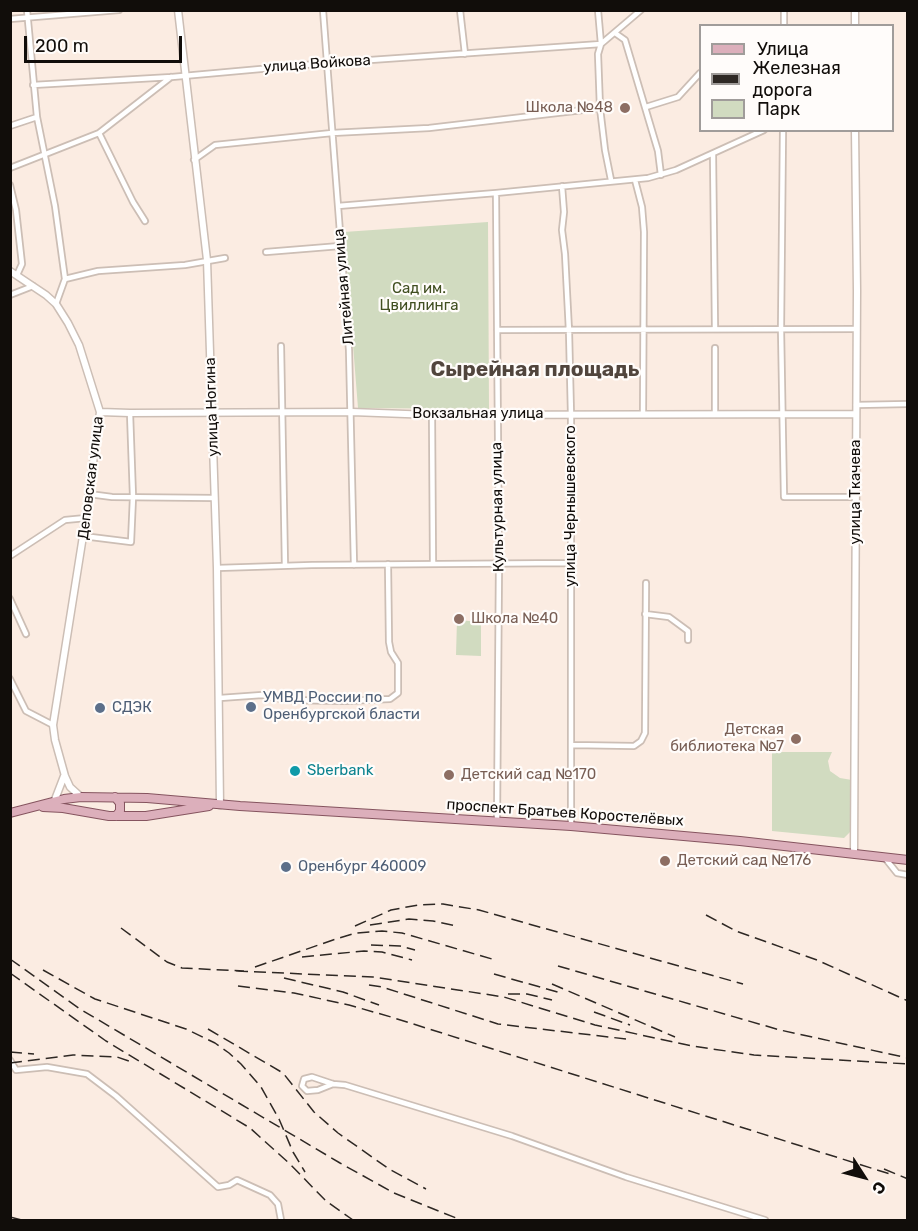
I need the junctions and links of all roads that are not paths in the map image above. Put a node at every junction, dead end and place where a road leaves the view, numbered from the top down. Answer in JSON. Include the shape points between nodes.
{"nodes":[{"id":1,"x":27,"y":10,"type":"edge"},
{"id":2,"x":119,"y":10,"type":"edge"},
{"id":3,"x":178,"y":10,"type":"edge"},
{"id":4,"x":323,"y":10,"type":"edge"},
{"id":5,"x":460,"y":10,"type":"edge"},
{"id":6,"x":598,"y":10,"type":"edge"},
{"id":7,"x":641,"y":10,"type":"edge"},
{"id":8,"x":27,"y":18,"type":"junction"},
{"id":9,"x":10,"y":19,"type":"edge"},
{"id":10,"x":615,"y":33,"type":"junction"},
{"id":11,"x":601,"y":44,"type":"junction"},
{"id":12,"x":465,"y":54,"type":"junction"},
{"id":13,"x":327,"y":63,"type":"junction"},
{"id":14,"x":185,"y":75,"type":"junction"},
{"id":15,"x":699,"y":75,"type":"edge"},
{"id":16,"x":172,"y":77,"type":"junction"},
{"id":17,"x":33,"y":85,"type":"junction"},
{"id":18,"x":646,"y":107,"type":"junction"},
{"id":19,"x":600,"y":108,"type":"junction"},
{"id":20,"x":37,"y":117,"type":"junction"},
{"id":21,"x":10,"y":126,"type":"edge"},
{"id":22,"x":760,"y":132,"type":"edge"},
{"id":23,"x":783,"y":132,"type":"edge"},
{"id":24,"x":855,"y":132,"type":"edge"},
{"id":25,"x":99,"y":133,"type":"junction"},
{"id":26,"x":332,"y":133,"type":"junction"},
{"id":27,"x":44,"y":154,"type":"junction"},
{"id":28,"x":713,"y":154,"type":"junction"},
{"id":29,"x":194,"y":160,"type":"junction"},
{"id":30,"x":10,"y":168,"type":"edge"},
{"id":31,"x":661,"y":175,"type":"junction"},
{"id":32,"x":611,"y":180,"type":"junction"},
{"id":33,"x":635,"y":180,"type":"junction"},
{"id":34,"x":10,"y":186,"type":"edge"},
{"id":35,"x":562,"y":186,"type":"junction"},
{"id":36,"x":496,"y":193,"type":"junction"},
{"id":37,"x":338,"y":206,"type":"junction"},
{"id":38,"x":145,"y":221,"type":"dead end"},
{"id":39,"x":340,"y":246,"type":"junction"},
{"id":40,"x":266,"y":252,"type":"dead end"},
{"id":41,"x":225,"y":258,"type":"dead end"},
{"id":42,"x":207,"y":260,"type":"junction"},
{"id":43,"x":10,"y":270,"type":"edge"},
{"id":44,"x":17,"y":275,"type":"junction"},
{"id":45,"x":64,"y":279,"type":"junction"},
{"id":46,"x":34,"y":286,"type":"junction"},
{"id":47,"x":10,"y":295,"type":"edge"},
{"id":48,"x":56,"y":304,"type":"junction"},
{"id":49,"x":715,"y":328,"type":"junction"},
{"id":50,"x":781,"y":328,"type":"junction"},
{"id":51,"x":857,"y":329,"type":"junction"},
{"id":52,"x":497,"y":330,"type":"junction"},
{"id":53,"x":569,"y":330,"type":"junction"},
{"id":54,"x":642,"y":330,"type":"junction"},
{"id":55,"x":281,"y":346,"type":"dead end"},
{"id":56,"x":715,"y":348,"type":"dead end"},
{"id":57,"x":908,"y":404,"type":"edge"},
{"id":58,"x":856,"y":405,"type":"junction"},
{"id":59,"x":100,"y":412,"type":"junction"},
{"id":60,"x":352,"y":412,"type":"junction"},
{"id":61,"x":130,"y":413,"type":"junction"},
{"id":62,"x":213,"y":413,"type":"junction"},
{"id":63,"x":282,"y":413,"type":"junction"},
{"id":64,"x":496,"y":413,"type":"junction"},
{"id":65,"x":643,"y":414,"type":"junction"},
{"id":66,"x":715,"y":414,"type":"junction"},
{"id":67,"x":783,"y":414,"type":"junction"},
{"id":68,"x":856,"y":414,"type":"junction"},
{"id":69,"x":432,"y":415,"type":"junction"},
{"id":70,"x":571,"y":415,"type":"junction"},
{"id":71,"x":89,"y":494,"type":"junction"},
{"id":72,"x":133,"y":497,"type":"junction"},
{"id":73,"x":856,"y":497,"type":"junction"},
{"id":74,"x":215,"y":498,"type":"junction"},
{"id":75,"x":86,"y":518,"type":"junction"},
{"id":76,"x":83,"y":536,"type":"junction"},
{"id":77,"x":10,"y":556,"type":"edge"},
{"id":78,"x":499,"y":562,"type":"junction"},
{"id":79,"x":571,"y":563,"type":"junction"},
{"id":80,"x":388,"y":564,"type":"junction"},
{"id":81,"x":433,"y":564,"type":"junction"},
{"id":82,"x":354,"y":565,"type":"junction"},
{"id":83,"x":285,"y":566,"type":"junction"},
{"id":84,"x":217,"y":568,"type":"junction"},
{"id":85,"x":645,"y":583,"type":"dead end"},
{"id":86,"x":10,"y":599,"type":"edge"},
{"id":87,"x":645,"y":614,"type":"junction"},
{"id":88,"x":26,"y":634,"type":"dead end"},
{"id":89,"x":688,"y":640,"type":"dead end"},
{"id":90,"x":10,"y":679,"type":"edge"},
{"id":91,"x":220,"y":698,"type":"junction"},
{"id":92,"x":53,"y":725,"type":"junction"},
{"id":93,"x":572,"y":745,"type":"junction"},
{"id":94,"x":65,"y":776,"type":"junction"},
{"id":95,"x":81,"y":797,"type":"junction"},
{"id":96,"x":115,"y":797,"type":"junction"},
{"id":97,"x":147,"y":798,"type":"junction"},
{"id":98,"x":54,"y":802,"type":"junction"},
{"id":99,"x":220,"y":804,"type":"junction"},
{"id":100,"x":35,"y":807,"type":"junction"},
{"id":101,"x":10,"y":813,"type":"edge"},
{"id":102,"x":116,"y":816,"type":"junction"},
{"id":103,"x":146,"y":816,"type":"junction"},
{"id":104,"x":497,"y":822,"type":"junction"},
{"id":105,"x":571,"y":826,"type":"junction"},
{"id":106,"x":854,"y":854,"type":"junction"},
{"id":107,"x":885,"y":858,"type":"junction"},
{"id":108,"x":908,"y":860,"type":"edge"},
{"id":109,"x":908,"y":875,"type":"edge"},
{"id":110,"x":10,"y":1060,"type":"edge"},
{"id":111,"x":333,"y":1084,"type":"junction"},
{"id":112,"x":280,"y":1221,"type":"edge"},
{"id":113,"x":765,"y":1221,"type":"edge"}],
"edges":[{"from":1,"to":8,"type":"street"},
{"from":2,"to":8,"type":"street"},
{"from":3,"to":14,"type":"street","name":"улица Ногина"},
{"from":4,"to":13,"type":"street","name":"Литейная улица"},
{"from":5,"to":12,"type":"street"},
{"from":6,"to":11,"type":"street"},
{"from":7,"to":10,"type":"street"},
{"from":8,"to":9,"type":"street"},
{"from":8,"to":17,"type":"street"},
{"from":10,"to":11,"type":"street"},
{"from":10,"to":18,"type":"street","via":[[625,40]]},
{"from":11,"to":12,"type":"street","name":"улица Войкова"},
{"from":11,"to":19,"type":"street"},
{"from":12,"to":13,"type":"street","name":"улица Войкова"},
{"from":13,"to":14,"type":"street","name":"улица Войкова"},
{"from":13,"to":26,"type":"street","name":"Литейная улица"},
{"from":14,"to":16,"type":"street","name":"улица Войкова"},
{"from":14,"to":29,"type":"street","name":"улица Ногина"},
{"from":15,"to":18,"type":"street","via":[[678,97]]},
{"from":16,"to":17,"type":"street","name":"улица Войкова"},
{"from":16,"to":25,"type":"street"},
{"from":17,"to":20,"type":"street"},
{"from":18,"to":31,"type":"street"},
{"from":19,"to":26,"type":"street","via":[[429,128]]},
{"from":19,"to":32,"type":"street"},
{"from":20,"to":21,"type":"street"},
{"from":20,"to":27,"type":"street"},
{"from":22,"to":28,"type":"street"},
{"from":23,"to":50,"type":"street"},
{"from":24,"to":51,"type":"street","name":"улица Ткачева"},
{"from":25,"to":27,"type":"street"},
{"from":25,"to":38,"type":"street"},
{"from":26,"to":29,"type":"street","via":[[214,145]]},
{"from":26,"to":37,"type":"street","name":"Литейная улица"},
{"from":27,"to":30,"type":"street"},
{"from":27,"to":45,"type":"street"},
{"from":28,"to":31,"type":"street"},
{"from":28,"to":49,"type":"street"},
{"from":29,"to":42,"type":"street","name":"улица Ногина"},
{"from":31,"to":33,"type":"street"},
{"from":32,"to":33,"type":"street"},
{"from":32,"to":35,"type":"street"},
{"from":33,"to":54,"type":"street","via":[[644,232]]},
{"from":34,"to":44,"type":"street","via":[[22,264]]},
{"from":35,"to":36,"type":"street"},
{"from":35,"to":53,"type":"street","name":"улица Чернышевского"},
{"from":36,"to":37,"type":"street"},
{"from":36,"to":52,"type":"street","name":"Культурная улица"},
{"from":37,"to":39,"type":"street","name":"Литейная улица"},
{"from":39,"to":40,"type":"street"},
{"from":39,"to":60,"type":"street","name":"Литейная улица"},
{"from":41,"to":42,"type":"street"},
{"from":42,"to":45,"type":"street","via":[[98,271]]},
{"from":42,"to":62,"type":"street","name":"улица Ногина"},
{"from":43,"to":44,"type":"street"},
{"from":44,"to":46,"type":"street"},
{"from":45,"to":48,"type":"street"},
{"from":46,"to":47,"type":"street"},
{"from":46,"to":48,"type":"street"},
{"from":48,"to":59,"type":"street","name":"Деповская улица","via":[[79,345]]},
{"from":49,"to":50,"type":"street"},
{"from":49,"to":54,"type":"street"},
{"from":50,"to":51,"type":"street"},
{"from":50,"to":67,"type":"street"},
{"from":51,"to":58,"type":"street","name":"улица Ткачева"},
{"from":52,"to":53,"type":"street"},
{"from":52,"to":64,"type":"street","name":"Культурная улица"},
{"from":53,"to":54,"type":"street"},
{"from":53,"to":70,"type":"street","name":"улица Чернышевского"},
{"from":54,"to":65,"type":"street"},
{"from":55,"to":63,"type":"street"},
{"from":56,"to":66,"type":"street"},
{"from":57,"to":58,"type":"street"},
{"from":58,"to":68,"type":"street","name":"улица Ткачева"},
{"from":59,"to":61,"type":"street","name":"Вокзальная улица"},
{"from":59,"to":71,"type":"street","name":"Деповская улица"},
{"from":60,"to":63,"type":"street","name":"Вокзальная улица"},
{"from":60,"to":69,"type":"street","name":"Вокзальная улица"},
{"from":60,"to":82,"type":"street","name":"Литейная улица"},
{"from":61,"to":62,"type":"street","name":"Вокзальная улица"},
{"from":61,"to":72,"type":"street"},
{"from":62,"to":63,"type":"street","name":"Вокзальная улица"},
{"from":62,"to":74,"type":"street","name":"улица Ногина"},
{"from":63,"to":83,"type":"street"},
{"from":64,"to":69,"type":"street","name":"Вокзальная улица"},
{"from":64,"to":70,"type":"street","name":"Вокзальная улица"},
{"from":64,"to":78,"type":"street","name":"Культурная улица"},
{"from":65,"to":66,"type":"street","name":"Вокзальная улица"},
{"from":65,"to":70,"type":"street","name":"Вокзальная улица"},
{"from":66,"to":67,"type":"street","name":"Вокзальная улица"},
{"from":67,"to":68,"type":"street","name":"Вокзальная улица"},
{"from":67,"to":73,"type":"street","via":[[784,497]]},
{"from":68,"to":73,"type":"street","name":"улица Ткачева"},
{"from":69,"to":81,"type":"street"},
{"from":70,"to":79,"type":"street","name":"улица Чернышевского"},
{"from":71,"to":72,"type":"street"},
{"from":71,"to":75,"type":"street","name":"Деповская улица"},
{"from":72,"to":74,"type":"street"},
{"from":72,"to":76,"type":"street","via":[[131,542]]},
{"from":73,"to":106,"type":"street","name":"улица Ткачева"},
{"from":74,"to":84,"type":"street","name":"улица Ногина"},
{"from":75,"to":76,"type":"street","name":"Деповская улица"},
{"from":75,"to":77,"type":"street","via":[[65,520]]},
{"from":76,"to":92,"type":"street","name":"Деповская улица"},
{"from":78,"to":79,"type":"street"},
{"from":78,"to":81,"type":"street"},
{"from":78,"to":104,"type":"street","name":"Культурная улица"},
{"from":79,"to":93,"type":"street","name":"улица Чернышевского"},
{"from":80,"to":81,"type":"street"},
{"from":80,"to":82,"type":"street"},
{"from":80,"to":91,"type":"street","via":[[389,642],[398,663],[398,693],[390,699],[306,701],[262,695]]},
{"from":82,"to":83,"type":"street"},
{"from":83,"to":84,"type":"street"},
{"from":84,"to":91,"type":"street","name":"улица Ногина"},
{"from":85,"to":87,"type":"street"},
{"from":86,"to":88,"type":"street"},
{"from":87,"to":89,"type":"street","via":[[669,617],[688,631]]},
{"from":87,"to":93,"type":"street","via":[[645,733],[634,746]]},
{"from":90,"to":92,"type":"street","via":[[26,711]]},
{"from":91,"to":99,"type":"street","name":"улица Ногина"},
{"from":92,"to":94,"type":"street","name":"Деповская улица"},
{"from":93,"to":105,"type":"street","name":"улица Чернышевского"},
{"from":94,"to":95,"type":"street","name":"Деповская улица"},
{"from":94,"to":98,"type":"street"},
{"from":95,"to":96,"type":"main road","name":"проспект Братьев Коростелёвых"},
{"from":95,"to":98,"type":"main road","name":"проспект Братьев Коростелёвых"},
{"from":96,"to":97,"type":"main road","name":"проспект Братьев Коростелёвых"},
{"from":96,"to":102,"type":"main road","via":[[120,803]]},
{"from":97,"to":99,"type":"main road","name":"проспект Братьев Коростелёвых"},
{"from":97,"to":103,"type":"main road","via":[[142,804]]},
{"from":98,"to":100,"type":"main road","name":"проспект Братьев Коростелёвых"},
{"from":99,"to":103,"type":"main road","name":"проспект Братьев Коростелёвых"},
{"from":99,"to":104,"type":"main road","name":"проспект Братьев Коростелёвых"},
{"from":100,"to":101,"type":"main road","name":"проспект Братьев Коростелёвых"},
{"from":100,"to":102,"type":"main road","name":"проспект Братьев Коростелёвых"},
{"from":102,"to":103,"type":"main road","name":"проспект Братьев Коростелёвых"},
{"from":104,"to":105,"type":"main road","name":"проспект Братьев Коростелёвых"},
{"from":105,"to":106,"type":"main road","name":"проспект Братьев Коростелёвых"},
{"from":106,"to":107,"type":"main road","name":"проспект Братьев Коростелёвых"},
{"from":107,"to":108,"type":"main road","name":"проспект Братьев Коростелёвых"},
{"from":107,"to":109,"type":"street","via":[[897,873]]},
{"from":110,"to":112,"type":"street","via":[[16,1070],[47,1067],[87,1074],[218,1187],[237,1180],[270,1195],[278,1204]]},
{"from":111,"to":111,"type":"street","via":[[307,1091],[302,1086],[304,1079],[312,1077]]},
{"from":111,"to":113,"type":"street","via":[[512,1136]]}]}
